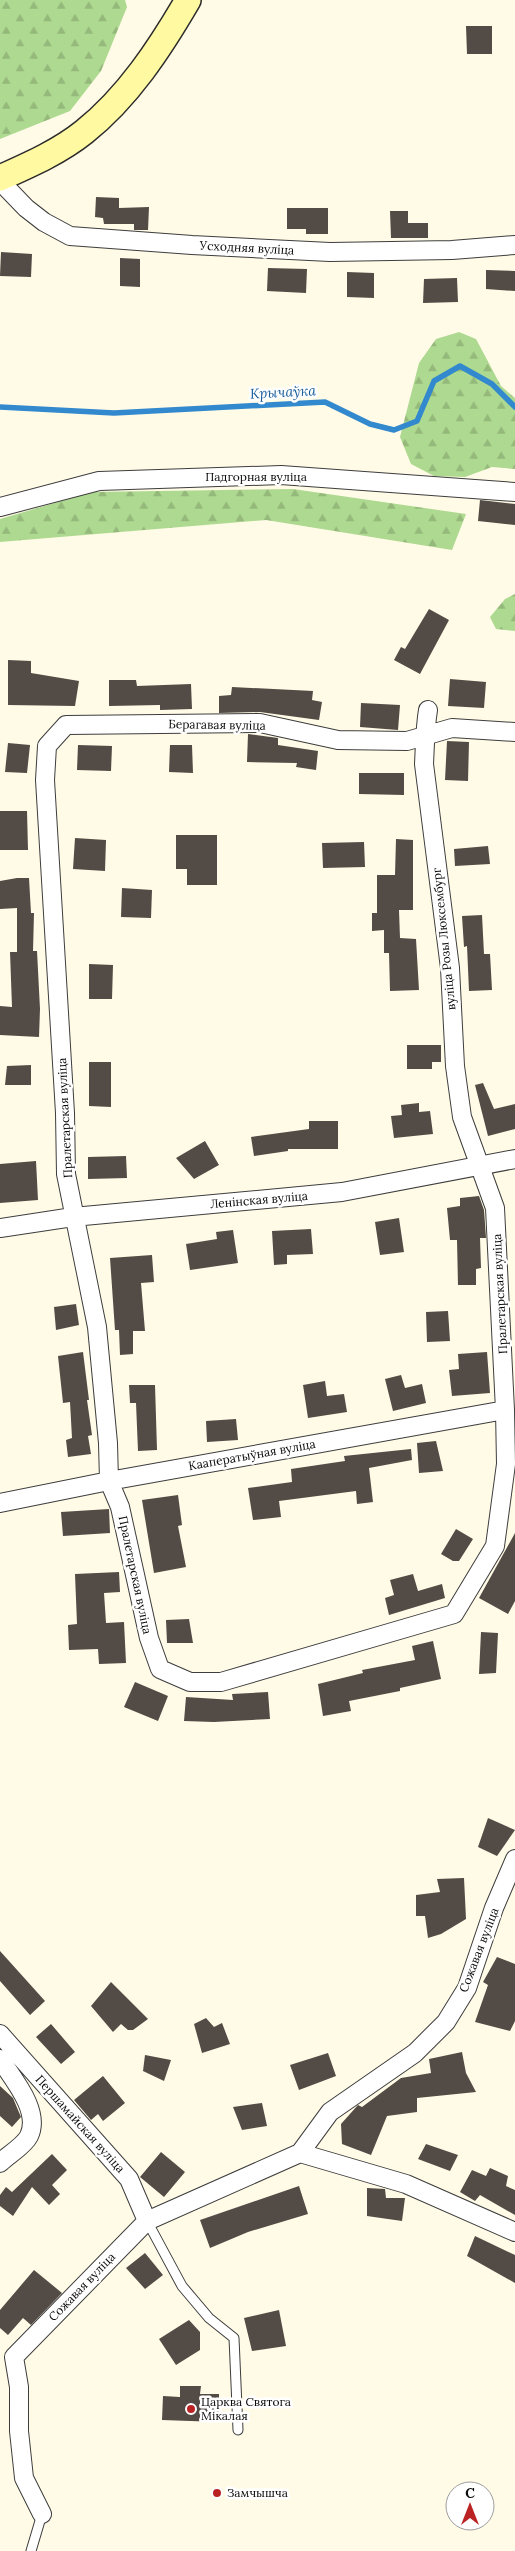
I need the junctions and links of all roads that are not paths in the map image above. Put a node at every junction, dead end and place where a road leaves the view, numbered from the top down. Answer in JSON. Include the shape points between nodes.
{"nodes":[{"id":1,"x":188,"y":0,"type":"edge"},
{"id":2,"x":0,"y":179,"type":"edge"},
{"id":3,"x":515,"y":245,"type":"edge"},
{"id":4,"x":515,"y":492,"type":"edge"},
{"id":5,"x":0,"y":507,"type":"edge"},
{"id":6,"x":428,"y":710,"type":"dead end"},
{"id":7,"x":66,"y":725,"type":"joint"},
{"id":8,"x":515,"y":732,"type":"edge"},
{"id":9,"x":425,"y":736,"type":"junction"},
{"id":10,"x":515,"y":1159,"type":"edge"},
{"id":11,"x":479,"y":1167,"type":"junction"},
{"id":12,"x":74,"y":1217,"type":"junction"},
{"id":13,"x":0,"y":1228,"type":"edge"},
{"id":14,"x":506,"y":1410,"type":"junction"},
{"id":15,"x":109,"y":1481,"type":"junction"},
{"id":16,"x":0,"y":1503,"type":"edge"},
{"id":17,"x":515,"y":1859,"type":"edge"},
{"id":18,"x":0,"y":2034,"type":"edge"},
{"id":19,"x":0,"y":2059,"type":"edge"},
{"id":20,"x":300,"y":2154,"type":"junction"},
{"id":21,"x":0,"y":2163,"type":"edge"},
{"id":22,"x":147,"y":2221,"type":"junction"},
{"id":23,"x":515,"y":2232,"type":"edge"},
{"id":24,"x":238,"y":2430,"type":"dead end"},
{"id":25,"x":42,"y":2514,"type":"joint"},
{"id":26,"x":30,"y":2551,"type":"edge"}],
"edges":[{"from":1,"to":2,"type":"main road","via":[[128,90],[90,126],[42,159]]},
{"from":2,"to":3,"type":"street","name":"Усходняя вуліца","via":[[26,208],[70,236],[330,252],[452,250]]},
{"from":4,"to":5,"type":"street","name":"Падгорная вуліца","via":[[272,475],[99,481]]},
{"from":6,"to":9,"type":"street","name":"вуліца Розы Люксембург"},
{"from":7,"to":9,"type":"street","name":"Берагавая вуліца","via":[[260,723],[338,740],[406,741]]},
{"from":7,"to":12,"type":"street","name":"Пралетарская вуліца","via":[[47,746],[45,780],[66,1174]]},
{"from":8,"to":9,"type":"street","name":"Берагавая вуліца","via":[[452,728]]},
{"from":9,"to":11,"type":"street","name":"вуліца Розы Люксембург","via":[[424,764],[450,968],[455,1066],[462,1117]]},
{"from":10,"to":11,"type":"street","name":"Ленінская вуліца"},
{"from":11,"to":12,"type":"street","name":"Ленінская вуліца","via":[[342,1192]]},
{"from":11,"to":14,"type":"street","name":"Пралетарская вуліца","via":[[495,1208]]},
{"from":12,"to":13,"type":"street","name":"Ленінская вуліца"},
{"from":12,"to":15,"type":"street","name":"Пралетарская вуліца","via":[[97,1327]]},
{"from":14,"to":15,"type":"street","name":"Кааператыўная вуліца"},
{"from":14,"to":15,"type":"street","name":"Пралетарская вуліца","via":[[506,1464],[495,1546],[454,1614],[221,1682],[190,1682],[160,1669],[149,1638],[120,1507]]},
{"from":15,"to":16,"type":"street","name":"Кааператыўная вуліца"},
{"from":17,"to":20,"type":"street","name":"Сожавая вуліца","via":[[494,1908],[467,1988],[446,2022],[415,2052],[330,2112]]},
{"from":18,"to":22,"type":"street","name":"Першамайская вуліца","via":[[129,2179]]},
{"from":19,"to":21,"type":"street","via":[[28,2101],[31,2123],[29,2137]]},
{"from":20,"to":22,"type":"street","name":"Сожавая вуліца"},
{"from":20,"to":23,"type":"street","via":[[406,2184]]},
{"from":22,"to":24,"type":"lane","via":[[182,2286],[209,2318],[234,2338]]},
{"from":22,"to":25,"type":"street","name":"Сожавая вуліца","via":[[14,2356],[24,2478]]},
{"from":25,"to":26,"type":"lane"}]}
